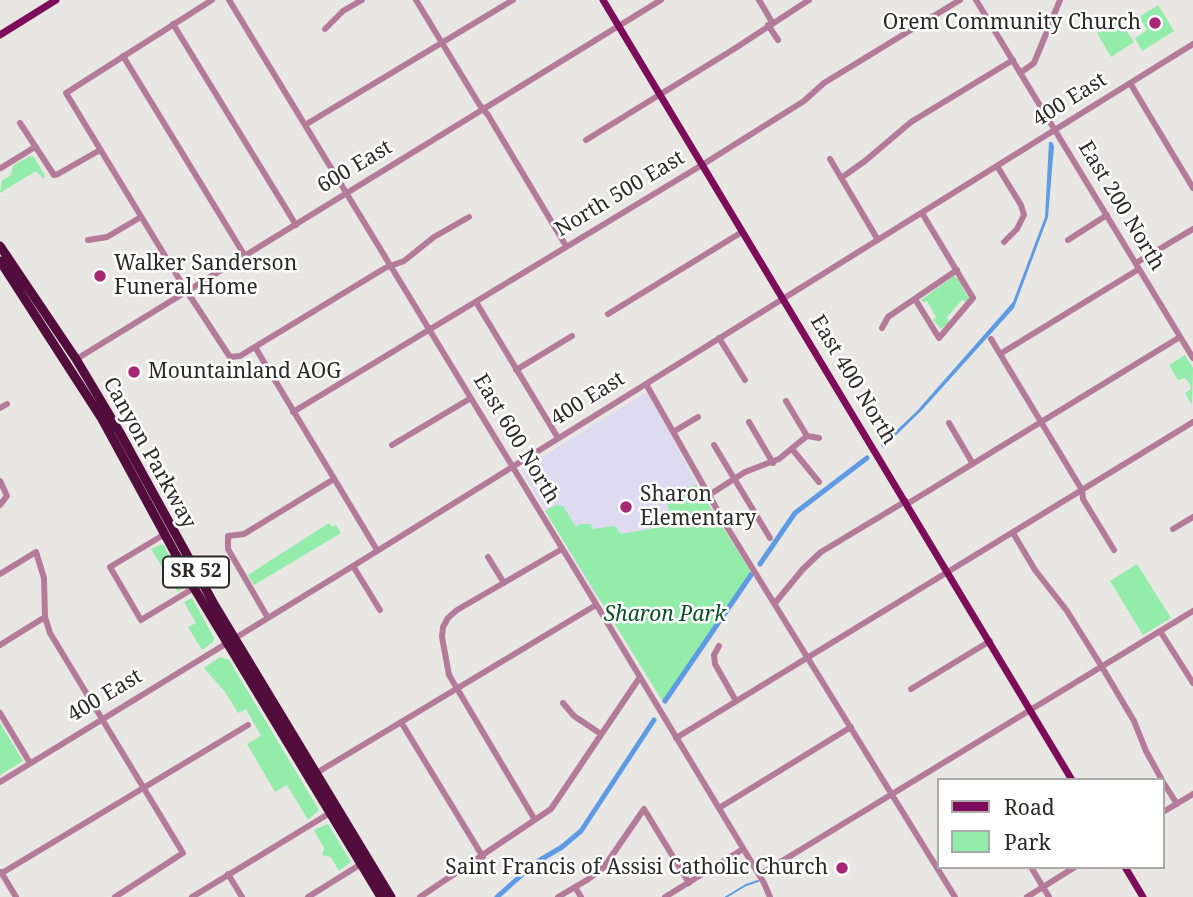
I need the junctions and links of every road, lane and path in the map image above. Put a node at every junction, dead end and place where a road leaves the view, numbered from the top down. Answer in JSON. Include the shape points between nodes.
{"nodes":[{"id":1,"x":212,"y":0,"type":"edge"},
{"id":2,"x":229,"y":0,"type":"edge"},
{"id":3,"x":362,"y":0,"type":"edge"},
{"id":4,"x":416,"y":0,"type":"edge"},
{"id":5,"x":513,"y":0,"type":"edge"},
{"id":6,"x":603,"y":0,"type":"edge"},
{"id":7,"x":660,"y":0,"type":"edge"},
{"id":8,"x":759,"y":0,"type":"edge"},
{"id":9,"x":809,"y":0,"type":"edge"},
{"id":10,"x":960,"y":0,"type":"edge"},
{"id":11,"x":976,"y":0,"type":"edge"},
{"id":12,"x":1060,"y":0,"type":"edge"},
{"id":13,"x":53,"y":1,"type":"edge"},
{"id":14,"x":173,"y":24,"type":"junction"},
{"id":15,"x":770,"y":24,"type":"junction"},
{"id":16,"x":619,"y":26,"type":"junction"},
{"id":17,"x":325,"y":29,"type":"dead end"},
{"id":18,"x":0,"y":34,"type":"edge"},
{"id":19,"x":778,"y":40,"type":"dead end"},
{"id":20,"x":442,"y":44,"type":"junction"},
{"id":21,"x":1192,"y":47,"type":"edge"},
{"id":22,"x":123,"y":56,"type":"junction"},
{"id":23,"x":1013,"y":60,"type":"junction"},
{"id":24,"x":1020,"y":73,"type":"junction"},
{"id":25,"x":1130,"y":83,"type":"junction"},
{"id":26,"x":660,"y":95,"type":"junction"},
{"id":27,"x":483,"y":109,"type":"junction"},
{"id":28,"x":20,"y":123,"type":"dead end"},
{"id":29,"x":305,"y":125,"type":"junction"},
{"id":30,"x":1055,"y":130,"type":"junction"},
{"id":31,"x":586,"y":140,"type":"dead end"},
{"id":32,"x":35,"y":147,"type":"junction"},
{"id":33,"x":100,"y":150,"type":"junction"},
{"id":34,"x":830,"y":159,"type":"dead end"},
{"id":35,"x":702,"y":165,"type":"junction"},
{"id":36,"x":997,"y":166,"type":"junction"},
{"id":37,"x":1,"y":168,"type":"edge"},
{"id":38,"x":841,"y":178,"type":"junction"},
{"id":39,"x":1193,"y":188,"type":"edge"},
{"id":40,"x":346,"y":193,"type":"junction"},
{"id":41,"x":922,"y":213,"type":"junction"},
{"id":42,"x":1107,"y":215,"type":"junction"},
{"id":43,"x":141,"y":217,"type":"junction"},
{"id":44,"x":469,"y":217,"type":"dead end"},
{"id":45,"x":296,"y":225,"type":"junction"},
{"id":46,"x":1193,"y":229,"type":"edge"},
{"id":47,"x":742,"y":232,"type":"junction"},
{"id":48,"x":88,"y":240,"type":"dead end"},
{"id":49,"x":878,"y":240,"type":"junction"},
{"id":50,"x":1068,"y":240,"type":"dead end"},
{"id":51,"x":1004,"y":242,"type":"dead end"},
{"id":52,"x":0,"y":246,"type":"edge"},
{"id":53,"x":566,"y":246,"type":"junction"},
{"id":54,"x":245,"y":256,"type":"junction"},
{"id":55,"x":0,"y":261,"type":"edge"},
{"id":56,"x":1138,"y":266,"type":"junction"},
{"id":57,"x":391,"y":267,"type":"junction"},
{"id":58,"x":957,"y":270,"type":"junction"},
{"id":59,"x":187,"y":291,"type":"junction"},
{"id":60,"x":783,"y":299,"type":"junction"},
{"id":61,"x":915,"y":299,"type":"junction"},
{"id":62,"x":476,"y":302,"type":"junction"},
{"id":63,"x":608,"y":314,"type":"dead end"},
{"id":64,"x":882,"y":328,"type":"dead end"},
{"id":65,"x":429,"y":330,"type":"junction"},
{"id":66,"x":572,"y":336,"type":"dead end"},
{"id":67,"x":1180,"y":337,"type":"junction"},
{"id":68,"x":719,"y":338,"type":"junction"},
{"id":69,"x":991,"y":339,"type":"dead end"},
{"id":70,"x":255,"y":347,"type":"junction"},
{"id":71,"x":1000,"y":354,"type":"junction"},
{"id":72,"x":1193,"y":358,"type":"edge"},
{"id":73,"x":72,"y":362,"type":"junction"},
{"id":74,"x":516,"y":370,"type":"junction"},
{"id":75,"x":745,"y":380,"type":"dead end"},
{"id":76,"x":646,"y":384,"type":"junction"},
{"id":77,"x":471,"y":398,"type":"junction"},
{"id":78,"x":786,"y":401,"type":"dead end"},
{"id":79,"x":293,"y":412,"type":"junction"},
{"id":80,"x":698,"y":417,"type":"dead end"},
{"id":81,"x":749,"y":422,"type":"dead end"},
{"id":82,"x":1040,"y":422,"type":"junction"},
{"id":83,"x":1193,"y":422,"type":"edge"},
{"id":84,"x":948,"y":423,"type":"dead end"},
{"id":85,"x":673,"y":432,"type":"junction"},
{"id":86,"x":807,"y":436,"type":"junction"},
{"id":87,"x":558,"y":438,"type":"junction"},
{"id":88,"x":819,"y":438,"type":"dead end"},
{"id":89,"x":392,"y":445,"type":"dead end"},
{"id":90,"x":714,"y":445,"type":"dead end"},
{"id":91,"x":792,"y":449,"type":"junction"},
{"id":92,"x":773,"y":463,"type":"junction"},
{"id":93,"x":974,"y":464,"type":"junction"},
{"id":94,"x":512,"y":466,"type":"junction"},
{"id":95,"x":734,"y":478,"type":"junction"},
{"id":96,"x":334,"y":479,"type":"junction"},
{"id":97,"x":0,"y":481,"type":"edge"},
{"id":98,"x":818,"y":482,"type":"dead end"},
{"id":99,"x":1082,"y":491,"type":"junction"},
{"id":100,"x":709,"y":495,"type":"junction"},
{"id":101,"x":906,"y":503,"type":"junction"},
{"id":102,"x":0,"y":505,"type":"edge"},
{"id":103,"x":1193,"y":517,"type":"edge"},
{"id":104,"x":1173,"y":529,"type":"dead end"},
{"id":105,"x":1013,"y":533,"type":"junction"},
{"id":106,"x":165,"y":534,"type":"junction"},
{"id":107,"x":770,"y":538,"type":"dead end"},
{"id":108,"x":562,"y":549,"type":"junction"},
{"id":109,"x":377,"y":550,"type":"junction"},
{"id":110,"x":1114,"y":550,"type":"dead end"},
{"id":111,"x":488,"y":557,"type":"dead end"},
{"id":112,"x":353,"y":566,"type":"junction"},
{"id":113,"x":948,"y":572,"type":"junction"},
{"id":114,"x":0,"y":573,"type":"edge"},
{"id":115,"x":504,"y":583,"type":"junction"},
{"id":116,"x":194,"y":588,"type":"junction"},
{"id":117,"x":775,"y":603,"type":"junction"},
{"id":118,"x":596,"y":605,"type":"junction"},
{"id":119,"x":380,"y":610,"type":"dead end"},
{"id":120,"x":1193,"y":611,"type":"edge"},
{"id":121,"x":45,"y":617,"type":"junction"},
{"id":122,"x":268,"y":618,"type":"junction"},
{"id":123,"x":1160,"y":631,"type":"junction"},
{"id":124,"x":231,"y":641,"type":"junction"},
{"id":125,"x":990,"y":641,"type":"junction"},
{"id":126,"x":0,"y":645,"type":"edge"},
{"id":127,"x":719,"y":646,"type":"dead end"},
{"id":128,"x":809,"y":657,"type":"junction"},
{"id":129,"x":1102,"y":667,"type":"junction"},
{"id":130,"x":640,"y":677,"type":"junction"},
{"id":131,"x":1193,"y":684,"type":"edge"},
{"id":132,"x":457,"y":689,"type":"junction"},
{"id":133,"x":911,"y":689,"type":"dead end"},
{"id":134,"x":736,"y":701,"type":"junction"},
{"id":135,"x":563,"y":704,"type":"dead end"},
{"id":136,"x":1030,"y":709,"type":"junction"},
{"id":137,"x":0,"y":713,"type":"edge"},
{"id":138,"x":102,"y":719,"type":"junction"},
{"id":139,"x":401,"y":722,"type":"junction"},
{"id":140,"x":248,"y":725,"type":"dead end"},
{"id":141,"x":851,"y":727,"type":"junction"},
{"id":142,"x":601,"y":734,"type":"junction"},
{"id":143,"x":676,"y":738,"type":"junction"},
{"id":144,"x":30,"y":763,"type":"junction"},
{"id":145,"x":312,"y":775,"type":"junction"},
{"id":146,"x":1071,"y":778,"type":"edge"},
{"id":147,"x":1161,"y":778,"type":"edge"},
{"id":148,"x":0,"y":782,"type":"edge"},
{"id":149,"x":1165,"y":784,"type":"edge"},
{"id":150,"x":144,"y":788,"type":"junction"},
{"id":151,"x":893,"y":794,"type":"junction"},
{"id":152,"x":1193,"y":794,"type":"edge"},
{"id":153,"x":1177,"y":804,"type":"junction"},
{"id":154,"x":719,"y":808,"type":"junction"},
{"id":155,"x":1165,"y":811,"type":"edge"},
{"id":156,"x":330,"y":813,"type":"junction"},
{"id":157,"x":535,"y":820,"type":"junction"},
{"id":158,"x":743,"y":849,"type":"junction"},
{"id":159,"x":482,"y":857,"type":"junction"},
{"id":160,"x":936,"y":860,"type":"edge"},
{"id":161,"x":361,"y":864,"type":"junction"},
{"id":162,"x":941,"y":869,"type":"edge"},
{"id":163,"x":1032,"y":869,"type":"edge"},
{"id":164,"x":1071,"y":869,"type":"edge"},
{"id":165,"x":1126,"y":869,"type":"edge"},
{"id":166,"x":1,"y":872,"type":"edge"},
{"id":167,"x":228,"y":874,"type":"junction"},
{"id":168,"x":759,"y":876,"type":"junction"},
{"id":169,"x":689,"y":883,"type":"junction"},
{"id":170,"x":575,"y":887,"type":"junction"},
{"id":171,"x":1043,"y":887,"type":"junction"},
{"id":172,"x":16,"y":897,"type":"edge"},
{"id":173,"x":115,"y":897,"type":"edge"},
{"id":174,"x":192,"y":897,"type":"edge"},
{"id":175,"x":242,"y":897,"type":"edge"},
{"id":176,"x":308,"y":897,"type":"edge"},
{"id":177,"x":381,"y":897,"type":"edge"},
{"id":178,"x":391,"y":897,"type":"edge"},
{"id":179,"x":420,"y":897,"type":"edge"},
{"id":180,"x":558,"y":897,"type":"edge"},
{"id":181,"x":581,"y":897,"type":"edge"},
{"id":182,"x":665,"y":897,"type":"edge"},
{"id":183,"x":770,"y":897,"type":"edge"},
{"id":184,"x":955,"y":897,"type":"edge"},
{"id":185,"x":1027,"y":897,"type":"edge"},
{"id":186,"x":1049,"y":897,"type":"edge"},
{"id":187,"x":1143,"y":897,"type":"edge"}],
"edges":[{"from":1,"to":14,"type":"street"},
{"from":2,"to":29,"type":"street","name":"East 600 North"},
{"from":3,"to":17,"type":"street"},
{"from":4,"to":20,"type":"street"},
{"from":5,"to":20,"type":"street"},
{"from":6,"to":16,"type":"main road","name":"East 400 North"},
{"from":7,"to":16,"type":"street","name":"600 East"},
{"from":8,"to":15,"type":"street"},
{"from":9,"to":15,"type":"street"},
{"from":10,"to":35,"type":"street","name":"North 500 East"},
{"from":11,"to":23,"type":"street","name":"East 200 North"},
{"from":12,"to":24,"type":"street","via":[[1034,63]]},
{"from":13,"to":18,"type":"main road"},
{"from":14,"to":22,"type":"street"},
{"from":14,"to":45,"type":"street"},
{"from":15,"to":19,"type":"street"},
{"from":15,"to":26,"type":"street"},
{"from":16,"to":26,"type":"main road","name":"East 400 North"},
{"from":16,"to":27,"type":"street","name":"600 East"},
{"from":20,"to":27,"type":"street"},
{"from":20,"to":29,"type":"street"},
{"from":21,"to":25,"type":"street","name":"400 East"},
{"from":22,"to":33,"type":"street","via":[[66,93]]},
{"from":22,"to":54,"type":"street"},
{"from":23,"to":24,"type":"street","name":"East 200 North"},
{"from":23,"to":38,"type":"street","via":[[911,122]]},
{"from":24,"to":30,"type":"street","name":"East 200 North"},
{"from":25,"to":30,"type":"street","name":"400 East"},
{"from":25,"to":39,"type":"street"},
{"from":26,"to":31,"type":"street"},
{"from":26,"to":35,"type":"main road","name":"East 400 North"},
{"from":27,"to":40,"type":"street","name":"600 East"},
{"from":27,"to":53,"type":"street"},
{"from":28,"to":32,"type":"street"},
{"from":29,"to":40,"type":"street","name":"East 600 North"},
{"from":30,"to":36,"type":"street","name":"400 East"},
{"from":30,"to":42,"type":"street","name":"East 200 North"},
{"from":32,"to":33,"type":"street","via":[[56,175]]},
{"from":32,"to":37,"type":"street"},
{"from":33,"to":43,"type":"street"},
{"from":34,"to":38,"type":"street"},
{"from":35,"to":47,"type":"main road","name":"East 400 North"},
{"from":35,"to":53,"type":"street","name":"North 500 East"},
{"from":36,"to":41,"type":"street","name":"400 East"},
{"from":36,"to":51,"type":"street","via":[[1024,215]]},
{"from":38,"to":49,"type":"street"},
{"from":40,"to":45,"type":"street","name":"600 East"},
{"from":40,"to":57,"type":"street","name":"East 600 North"},
{"from":41,"to":49,"type":"street","name":"400 East"},
{"from":41,"to":58,"type":"street"},
{"from":42,"to":50,"type":"street"},
{"from":42,"to":56,"type":"street","name":"East 200 North"},
{"from":43,"to":48,"type":"street","via":[[107,237]]},
{"from":43,"to":59,"type":"street"},
{"from":44,"to":57,"type":"street"},
{"from":45,"to":54,"type":"street","name":"600 East"},
{"from":46,"to":56,"type":"street"},
{"from":47,"to":60,"type":"main road","name":"East 400 North"},
{"from":47,"to":63,"type":"street"},
{"from":49,"to":60,"type":"street","name":"400 East"},
{"from":52,"to":73,"type":"highway","name":"Canyon Parkway","number":"SR 52"},
{"from":53,"to":62,"type":"street","name":"North 500 East"},
{"from":54,"to":59,"type":"street","name":"600 East"},
{"from":55,"to":73,"type":"highway","name":"Canyon Parkway","number":"SR 52"},
{"from":56,"to":67,"type":"street","name":"East 200 North"},
{"from":56,"to":71,"type":"street"},
{"from":57,"to":65,"type":"street","name":"East 600 North"},
{"from":57,"to":70,"type":"street"},
{"from":58,"to":61,"type":"street"},
{"from":58,"to":61,"type":"street","via":[[973,298],[939,338]]},
{"from":59,"to":70,"type":"street","via":[[228,355],[237,357]]},
{"from":59,"to":73,"type":"street","name":"600 East"},
{"from":60,"to":68,"type":"street","name":"400 East"},
{"from":60,"to":101,"type":"main road","name":"East 400 North"},
{"from":61,"to":64,"type":"street","via":[[888,317]]},
{"from":62,"to":65,"type":"street","name":"North 500 East"},
{"from":62,"to":74,"type":"street"},
{"from":65,"to":77,"type":"street","name":"East 600 North"},
{"from":65,"to":79,"type":"street","name":"North 500 East"},
{"from":66,"to":74,"type":"street"},
{"from":67,"to":72,"type":"street","name":"East 200 North"},
{"from":67,"to":82,"type":"street"},
{"from":68,"to":75,"type":"street"},
{"from":68,"to":76,"type":"street","name":"400 East"},
{"from":69,"to":71,"type":"street"},
{"from":70,"to":79,"type":"street"},
{"from":71,"to":82,"type":"street"},
{"from":73,"to":106,"type":"highway","name":"Canyon Parkway","number":"SR 52"},
{"from":73,"to":124,"type":"highway","name":"Canyon Parkway","number":"SR 52","via":[[136,460]]},
{"from":74,"to":87,"type":"street"},
{"from":76,"to":85,"type":"street"},
{"from":76,"to":87,"type":"street","name":"400 East"},
{"from":77,"to":89,"type":"street"},
{"from":77,"to":94,"type":"street","name":"East 600 North"},
{"from":78,"to":86,"type":"street"},
{"from":79,"to":96,"type":"street"},
{"from":80,"to":85,"type":"street"},
{"from":81,"to":92,"type":"street"},
{"from":82,"to":93,"type":"street"},
{"from":82,"to":99,"type":"street"},
{"from":83,"to":99,"type":"street"},
{"from":84,"to":93,"type":"street"},
{"from":85,"to":100,"type":"street"},
{"from":86,"to":88,"type":"street"},
{"from":86,"to":91,"type":"street"},
{"from":87,"to":94,"type":"street","name":"400 East"},
{"from":90,"to":95,"type":"street"},
{"from":91,"to":92,"type":"street"},
{"from":91,"to":98,"type":"street"},
{"from":92,"to":95,"type":"street"},
{"from":93,"to":101,"type":"street"},
{"from":94,"to":108,"type":"street","name":"East 600 North"},
{"from":94,"to":109,"type":"street","name":"400 East"},
{"from":95,"to":100,"type":"street"},
{"from":95,"to":107,"type":"street"},
{"from":96,"to":109,"type":"street"},
{"from":96,"to":122,"type":"street","via":[[244,534],[228,536],[228,549]]},
{"from":97,"to":102,"type":"street","via":[[7,496]]},
{"from":99,"to":105,"type":"street"},
{"from":99,"to":110,"type":"street"},
{"from":100,"to":117,"type":"street"},
{"from":101,"to":113,"type":"main road","name":"East 400 North"},
{"from":101,"to":117,"type":"street","via":[[821,552]]},
{"from":103,"to":104,"type":"street"},
{"from":105,"to":113,"type":"street"},
{"from":105,"to":129,"type":"street"},
{"from":106,"to":116,"type":"highway","name":"Canyon Parkway","number":"SR 52"},
{"from":106,"to":116,"type":"street","via":[[110,567],[141,620]]},
{"from":108,"to":115,"type":"street"},
{"from":108,"to":118,"type":"street","name":"East 600 North"},
{"from":109,"to":112,"type":"street","name":"400 East"},
{"from":111,"to":115,"type":"street"},
{"from":112,"to":119,"type":"street"},
{"from":112,"to":122,"type":"street","name":"400 East"},
{"from":113,"to":125,"type":"main road","name":"East 400 North"},
{"from":113,"to":128,"type":"street"},
{"from":114,"to":121,"type":"street","via":[[36,552],[45,586]]},
{"from":115,"to":132,"type":"street","via":[[457,610],[443,627],[445,662]]},
{"from":116,"to":124,"type":"highway","name":"Canyon Parkway","number":"SR 52"},
{"from":117,"to":128,"type":"street"},
{"from":118,"to":130,"type":"street","name":"East 600 North"},
{"from":118,"to":132,"type":"street"},
{"from":120,"to":123,"type":"street"},
{"from":121,"to":126,"type":"street"},
{"from":121,"to":138,"type":"street"},
{"from":122,"to":124,"type":"street","name":"400 East"},
{"from":123,"to":129,"type":"street"},
{"from":123,"to":131,"type":"street"},
{"from":124,"to":138,"type":"street","name":"400 East"},
{"from":124,"to":145,"type":"highway","name":"Canyon Parkway","number":"SR 52"},
{"from":125,"to":133,"type":"street"},
{"from":125,"to":136,"type":"main road","name":"East 400 North"},
{"from":127,"to":134,"type":"street","via":[[715,664]]},
{"from":128,"to":134,"type":"street"},
{"from":128,"to":141,"type":"street"},
{"from":129,"to":136,"type":"street"},
{"from":129,"to":147,"type":"street"},
{"from":130,"to":142,"type":"street"},
{"from":130,"to":143,"type":"street","name":"East 600 North"},
{"from":132,"to":139,"type":"street"},
{"from":132,"to":157,"type":"street"},
{"from":134,"to":143,"type":"street"},
{"from":135,"to":142,"type":"street"},
{"from":136,"to":146,"type":"main road","name":"East 400 North"},
{"from":136,"to":151,"type":"street"},
{"from":137,"to":144,"type":"street"},
{"from":138,"to":144,"type":"street","name":"400 East"},
{"from":138,"to":150,"type":"street"},
{"from":139,"to":145,"type":"street"},
{"from":139,"to":159,"type":"street"},
{"from":140,"to":150,"type":"street"},
{"from":141,"to":151,"type":"street"},
{"from":141,"to":154,"type":"street"},
{"from":142,"to":157,"type":"street","via":[[555,804]]},
{"from":143,"to":154,"type":"street","name":"East 600 North"},
{"from":144,"to":148,"type":"street","name":"400 East"},
{"from":145,"to":156,"type":"highway","name":"Canyon Parkway","number":"SR 52"},
{"from":145,"to":178,"type":"highway","name":"Canyon Parkway","number":"SR 52"},
{"from":149,"to":153,"type":"street"},
{"from":150,"to":166,"type":"street"},
{"from":150,"to":173,"type":"street","via":[[183,853]]},
{"from":151,"to":160,"type":"street"},
{"from":151,"to":168,"type":"street"},
{"from":152,"to":153,"type":"street"},
{"from":153,"to":155,"type":"street"},
{"from":154,"to":158,"type":"street","name":"East 600 North"},
{"from":156,"to":161,"type":"highway","name":"Canyon Parkway","number":"SR 52"},
{"from":156,"to":167,"type":"street"},
{"from":157,"to":159,"type":"street"},
{"from":158,"to":168,"type":"street","name":"East 600 North"},
{"from":158,"to":169,"type":"street"},
{"from":159,"to":179,"type":"street"},
{"from":161,"to":176,"type":"street"},
{"from":161,"to":177,"type":"highway","name":"Canyon Parkway","number":"SR 52"},
{"from":162,"to":184,"type":"street"},
{"from":163,"to":171,"type":"street"},
{"from":164,"to":171,"type":"street"},
{"from":165,"to":187,"type":"main road"},
{"from":166,"to":172,"type":"street"},
{"from":167,"to":174,"type":"street"},
{"from":167,"to":175,"type":"street"},
{"from":168,"to":183,"type":"street","name":"East 600 North"},
{"from":169,"to":170,"type":"street","via":[[643,809],[604,867]]},
{"from":169,"to":182,"type":"street"},
{"from":170,"to":180,"type":"street"},
{"from":170,"to":181,"type":"street"},
{"from":171,"to":185,"type":"street"},
{"from":171,"to":186,"type":"street"}]}
